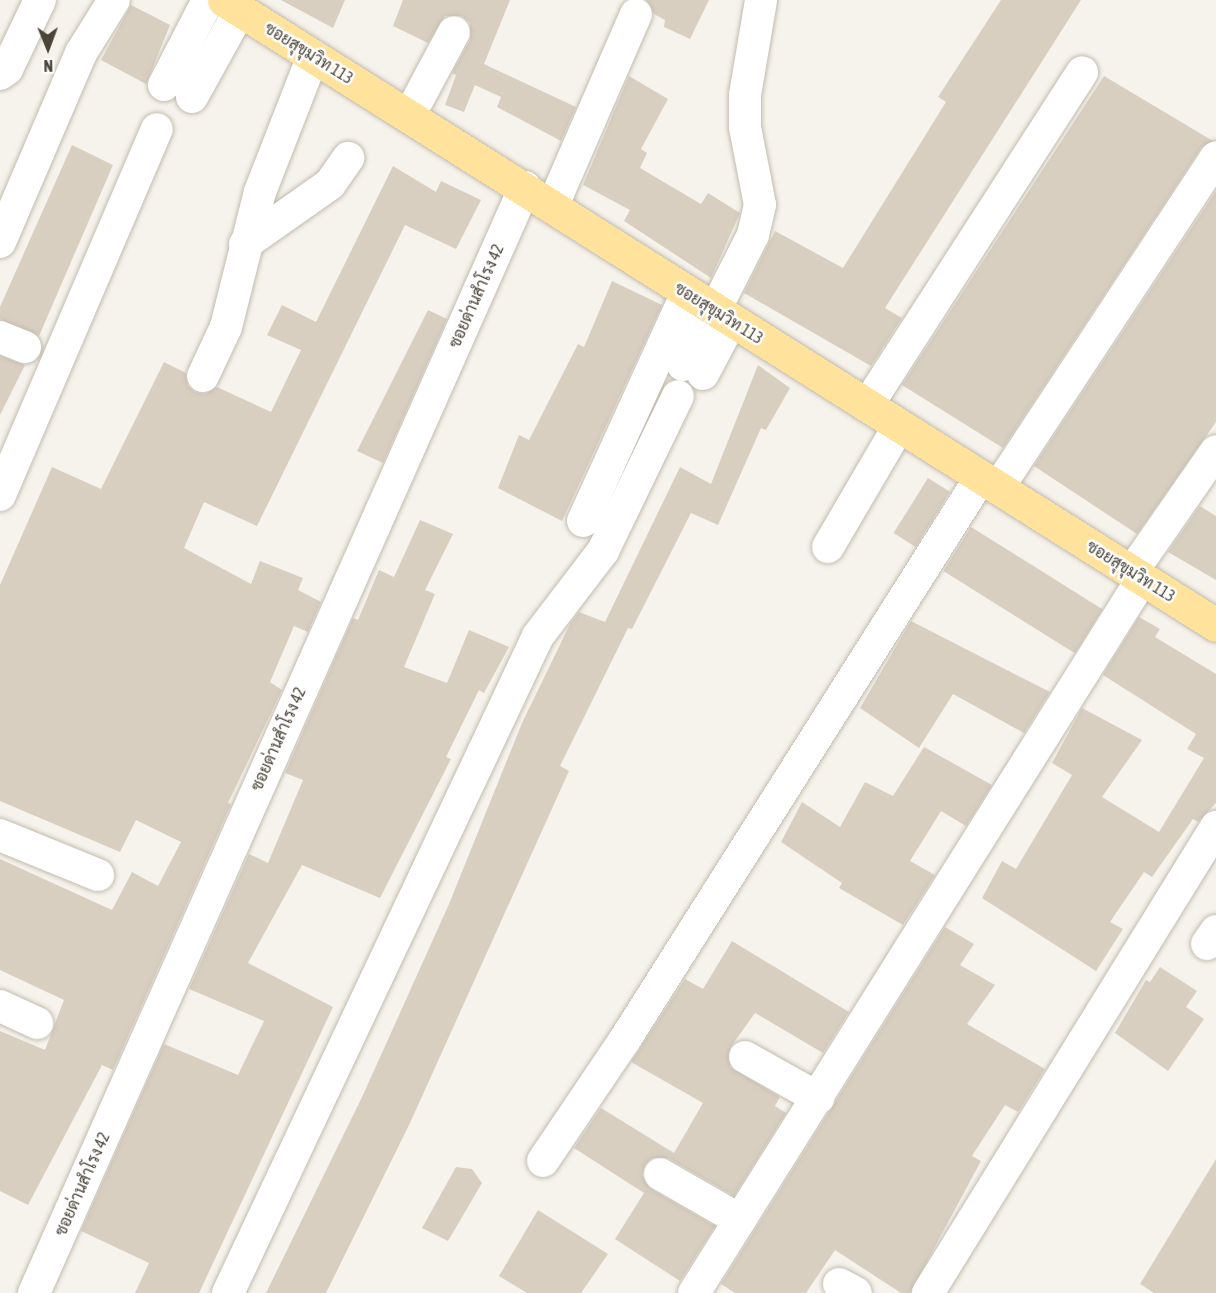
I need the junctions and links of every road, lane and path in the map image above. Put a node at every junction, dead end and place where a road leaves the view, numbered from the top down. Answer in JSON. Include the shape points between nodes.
{"nodes":[{"id":1,"x":40,"y":0,"type":"edge"},
{"id":2,"x":114,"y":0,"type":"edge"},
{"id":3,"x":208,"y":0,"type":"edge"},
{"id":4,"x":761,"y":0,"type":"edge"},
{"id":5,"x":232,"y":5,"type":"edge"},
{"id":6,"x":636,"y":14,"type":"dead end"},
{"id":7,"x":454,"y":32,"type":"dead end"},
{"id":8,"x":313,"y":56,"type":"junction"},
{"id":9,"x":1082,"y":72,"type":"dead end"},
{"id":10,"x":0,"y":74,"type":"edge"},
{"id":11,"x":175,"y":97,"type":"junction"},
{"id":12,"x":409,"y":116,"type":"junction"},
{"id":13,"x":348,"y":158,"type":"dead end"},
{"id":14,"x":1216,"y":158,"type":"edge"},
{"id":15,"x":525,"y":187,"type":"junction"},
{"id":16,"x":552,"y":205,"type":"junction"},
{"id":17,"x":0,"y":242,"type":"edge"},
{"id":18,"x":244,"y":244,"type":"junction"},
{"id":19,"x":711,"y":308,"type":"junction"},
{"id":20,"x":203,"y":376,"type":"dead end"},
{"id":21,"x":867,"y":406,"type":"junction"},
{"id":22,"x":899,"y":426,"type":"junction"},
{"id":23,"x":1216,"y":451,"type":"edge"},
{"id":24,"x":990,"y":482,"type":"junction"},
{"id":25,"x":0,"y":495,"type":"edge"},
{"id":26,"x":583,"y":521,"type":"dead end"},
{"id":27,"x":828,"y":547,"type":"dead end"},
{"id":28,"x":1137,"y":575,"type":"junction"},
{"id":29,"x":1216,"y":625,"type":"edge"},
{"id":30,"x":1216,"y":827,"type":"edge"},
{"id":31,"x":0,"y":835,"type":"edge"},
{"id":32,"x":98,"y":875,"type":"dead end"},
{"id":33,"x":0,"y":1006,"type":"edge"},
{"id":34,"x":37,"y":1023,"type":"dead end"},
{"id":35,"x":745,"y":1057,"type":"dead end"},
{"id":36,"x":818,"y":1098,"type":"junction"},
{"id":37,"x":543,"y":1161,"type":"dead end"},
{"id":38,"x":660,"y":1174,"type":"dead end"},
{"id":39,"x":740,"y":1220,"type":"junction"},
{"id":40,"x":34,"y":1293,"type":"edge"},
{"id":41,"x":228,"y":1293,"type":"edge"},
{"id":42,"x":694,"y":1293,"type":"edge"},
{"id":43,"x":928,"y":1293,"type":"edge"}],
"edges":[{"from":1,"to":10,"type":"street","via":[[7,69]]},
{"from":2,"to":17,"type":"street","via":[[81,53]]},
{"from":3,"to":11,"type":"street"},
{"from":4,"to":19,"type":"street","via":[[745,96],[745,126],[760,205],[753,236]]},
{"from":5,"to":8,"type":"main road","name":"ซอยสุขุมวิท 113"},
{"from":5,"to":11,"type":"street"},
{"from":6,"to":16,"type":"street"},
{"from":7,"to":12,"type":"street"},
{"from":8,"to":12,"type":"main road","name":"ซอยสุขุมวิท 113"},
{"from":8,"to":18,"type":"street"},
{"from":9,"to":21,"type":"street"},
{"from":11,"to":25,"type":"street","via":[[157,129]]},
{"from":12,"to":15,"type":"main road","name":"ซอยสุขุมวิท 113"},
{"from":13,"to":18,"type":"street","via":[[330,184]]},
{"from":14,"to":24,"type":"street"},
{"from":15,"to":16,"type":"main road","name":"ซอยสุขุมวิท 113"},
{"from":15,"to":40,"type":"street","name":"ซอยด่านสำโรง 42"},
{"from":16,"to":19,"type":"main road","name":"ซอยสุขุมวิท 113"},
{"from":18,"to":20,"type":"street","via":[[226,327]]},
{"from":19,"to":21,"type":"main road","name":"ซอยสุขุมวิท 113"},
{"from":19,"to":26,"type":"street"},
{"from":19,"to":41,"type":"street","via":[[687,380],[603,551],[538,636]]},
{"from":21,"to":22,"type":"main road","name":"ซอยสุขุมวิท 113"},
{"from":22,"to":24,"type":"main road","name":"ซอยสุขุมวิท 113"},
{"from":22,"to":27,"type":"street"},
{"from":23,"to":28,"type":"street"},
{"from":24,"to":28,"type":"main road","name":"ซอยสุขุมวิท 113"},
{"from":24,"to":37,"type":"street"},
{"from":28,"to":29,"type":"main road","name":"ซอยสุขุมวิท 113"},
{"from":28,"to":36,"type":"street"},
{"from":30,"to":43,"type":"street"},
{"from":31,"to":32,"type":"street"},
{"from":33,"to":34,"type":"street"},
{"from":35,"to":36,"type":"street"},
{"from":36,"to":39,"type":"street"},
{"from":38,"to":39,"type":"street"},
{"from":39,"to":42,"type":"street"}]}
